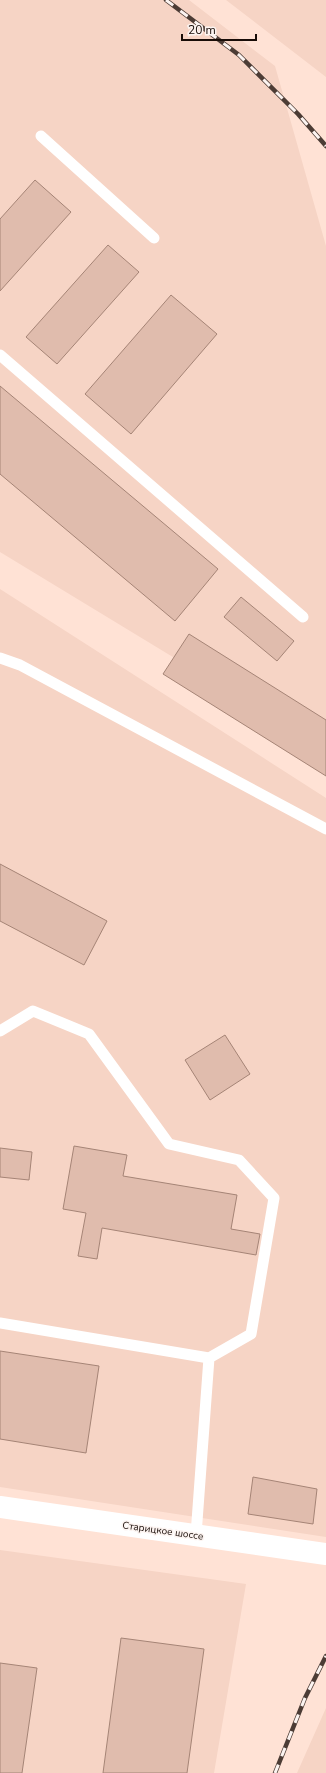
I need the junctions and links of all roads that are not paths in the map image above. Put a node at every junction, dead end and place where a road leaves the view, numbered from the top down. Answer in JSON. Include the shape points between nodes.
{"nodes":[{"id":1,"x":41,"y":136,"type":"dead end"},
{"id":2,"x":154,"y":238,"type":"dead end"},
{"id":3,"x":0,"y":355,"type":"edge"},
{"id":4,"x":303,"y":617,"type":"dead end"},
{"id":5,"x":0,"y":658,"type":"edge"},
{"id":6,"x":326,"y":829,"type":"edge"},
{"id":7,"x":0,"y":1031,"type":"edge"},
{"id":8,"x":0,"y":1323,"type":"edge"},
{"id":9,"x":209,"y":1358,"type":"junction"},
{"id":10,"x":0,"y":1507,"type":"edge"},
{"id":11,"x":196,"y":1535,"type":"junction"},
{"id":12,"x":326,"y":1554,"type":"edge"}],
"edges":[{"from":1,"to":2,"type":"lane"},
{"from":3,"to":4,"type":"lane"},
{"from":5,"to":6,"type":"lane","via":[[20,665]]},
{"from":7,"to":9,"type":"lane","via":[[33,1011],[90,1034],[169,1144],[239,1160],[274,1198],[251,1334]]},
{"from":8,"to":9,"type":"lane"},
{"from":9,"to":11,"type":"lane"},
{"from":10,"to":11,"type":"main road","name":"Старицкое шоссе"},
{"from":11,"to":12,"type":"main road","name":"Старицкое шоссе"}]}
